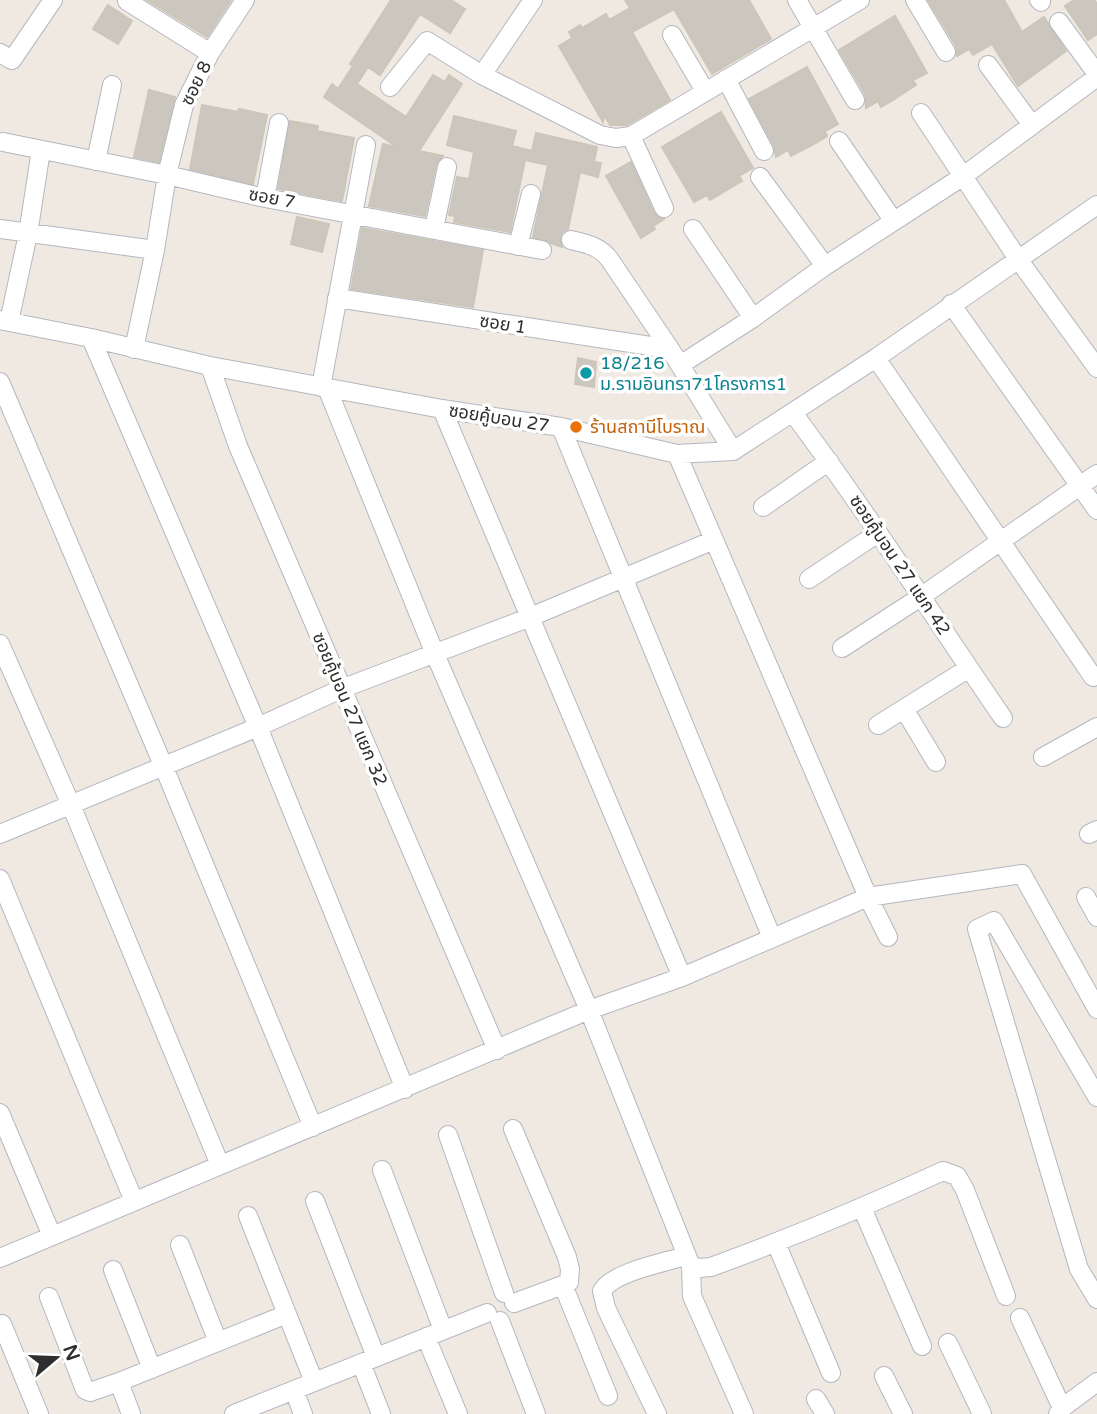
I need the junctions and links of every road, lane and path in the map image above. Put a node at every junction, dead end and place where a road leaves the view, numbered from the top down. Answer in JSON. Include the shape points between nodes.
{"nodes":[{"id":1,"x":53,"y":0,"type":"edge"},
{"id":2,"x":245,"y":0,"type":"edge"},
{"id":3,"x":533,"y":0,"type":"edge"},
{"id":4,"x":797,"y":0,"type":"edge"},
{"id":5,"x":860,"y":0,"type":"edge"},
{"id":6,"x":915,"y":0,"type":"edge"},
{"id":7,"x":127,"y":1,"type":"edge"},
{"id":8,"x":1059,"y":22,"type":"dead end"},
{"id":9,"x":813,"y":28,"type":"junction"},
{"id":10,"x":672,"y":35,"type":"dead end"},
{"id":11,"x":946,"y":52,"type":"dead end"},
{"id":12,"x":210,"y":53,"type":"junction"},
{"id":13,"x":4,"y":62,"type":"edge"},
{"id":14,"x":988,"y":65,"type":"dead end"},
{"id":15,"x":482,"y":75,"type":"junction"},
{"id":16,"x":1097,"y":76,"type":"edge"},
{"id":17,"x":726,"y":79,"type":"junction"},
{"id":18,"x":112,"y":85,"type":"dead end"},
{"id":19,"x":390,"y":87,"type":"dead end"},
{"id":20,"x":705,"y":91,"type":"junction"},
{"id":21,"x":855,"y":100,"type":"dead end"},
{"id":22,"x":921,"y":113,"type":"dead end"},
{"id":23,"x":279,"y":123,"type":"dead end"},
{"id":24,"x":1032,"y":125,"type":"junction"},
{"id":25,"x":631,"y":136,"type":"junction"},
{"id":26,"x":839,"y":141,"type":"dead end"},
{"id":27,"x":3,"y":142,"type":"dead end"},
{"id":28,"x":366,"y":145,"type":"dead end"},
{"id":29,"x":41,"y":149,"type":"junction"},
{"id":30,"x":764,"y":151,"type":"dead end"},
{"id":31,"x":96,"y":161,"type":"junction"},
{"id":32,"x":447,"y":167,"type":"dead end"},
{"id":33,"x":167,"y":175,"type":"junction"},
{"id":34,"x":760,"y":177,"type":"dead end"},
{"id":35,"x":962,"y":177,"type":"junction"},
{"id":36,"x":531,"y":194,"type":"dead end"},
{"id":37,"x":265,"y":198,"type":"junction"},
{"id":38,"x":664,"y":208,"type":"dead end"},
{"id":39,"x":1096,"y":208,"type":"edge"},
{"id":40,"x":352,"y":213,"type":"junction"},
{"id":41,"x":893,"y":220,"type":"junction"},
{"id":42,"x":0,"y":229,"type":"edge"},
{"id":43,"x":434,"y":229,"type":"junction"},
{"id":44,"x":693,"y":229,"type":"dead end"},
{"id":45,"x":28,"y":234,"type":"junction"},
{"id":46,"x":571,"y":240,"type":"dead end"},
{"id":47,"x":518,"y":246,"type":"junction"},
{"id":48,"x":155,"y":250,"type":"junction"},
{"id":49,"x":542,"y":250,"type":"dead end"},
{"id":50,"x":1018,"y":259,"type":"junction"},
{"id":51,"x":825,"y":266,"type":"junction"},
{"id":52,"x":337,"y":298,"type":"junction"},
{"id":53,"x":951,"y":303,"type":"junction"},
{"id":54,"x":753,"y":318,"type":"junction"},
{"id":55,"x":5,"y":321,"type":"edge"},
{"id":56,"x":91,"y":338,"type":"junction"},
{"id":57,"x":134,"y":349,"type":"junction"},
{"id":58,"x":670,"y":349,"type":"junction"},
{"id":59,"x":876,"y":358,"type":"junction"},
{"id":60,"x":680,"y":365,"type":"junction"},
{"id":61,"x":210,"y":366,"type":"junction"},
{"id":62,"x":1097,"y":368,"type":"edge"},
{"id":63,"x":0,"y":382,"type":"edge"},
{"id":64,"x":324,"y":387,"type":"junction"},
{"id":65,"x":442,"y":409,"type":"junction"},
{"id":66,"x":793,"y":413,"type":"junction"},
{"id":67,"x":561,"y":427,"type":"junction"},
{"id":68,"x":733,"y":451,"type":"junction"},
{"id":69,"x":677,"y":454,"type":"junction"},
{"id":70,"x":829,"y":461,"type":"junction"},
{"id":71,"x":1097,"y":474,"type":"edge"},
{"id":72,"x":1080,"y":485,"type":"junction"},
{"id":73,"x":763,"y":507,"type":"dead end"},
{"id":74,"x":1097,"y":510,"type":"edge"},
{"id":75,"x":878,"y":533,"type":"junction"},
{"id":76,"x":714,"y":540,"type":"junction"},
{"id":77,"x":1001,"y":542,"type":"junction"},
{"id":78,"x":624,"y":578,"type":"junction"},
{"id":79,"x":809,"y":579,"type":"dead end"},
{"id":80,"x":922,"y":596,"type":"junction"},
{"id":81,"x":528,"y":618,"type":"junction"},
{"id":82,"x":0,"y":643,"type":"edge"},
{"id":83,"x":842,"y":648,"type":"dead end"},
{"id":84,"x":435,"y":654,"type":"junction"},
{"id":85,"x":969,"y":668,"type":"junction"},
{"id":86,"x":1093,"y":677,"type":"dead end"},
{"id":87,"x":341,"y":689,"type":"junction"},
{"id":88,"x":904,"y":709,"type":"junction"},
{"id":89,"x":1003,"y":718,"type":"dead end"},
{"id":90,"x":878,"y":725,"type":"dead end"},
{"id":91,"x":258,"y":727,"type":"junction"},
{"id":92,"x":1097,"y":727,"type":"edge"},
{"id":93,"x":1043,"y":757,"type":"dead end"},
{"id":94,"x":936,"y":762,"type":"dead end"},
{"id":95,"x":163,"y":765,"type":"junction"},
{"id":96,"x":71,"y":805,"type":"junction"},
{"id":97,"x":0,"y":834,"type":"edge"},
{"id":98,"x":0,"y":879,"type":"edge"},
{"id":99,"x":868,"y":897,"type":"junction"},
{"id":100,"x":1086,"y":897,"type":"dead end"},
{"id":101,"x":1097,"y":917,"type":"edge"},
{"id":102,"x":888,"y":937,"type":"dead end"},
{"id":103,"x":772,"y":938,"type":"junction"},
{"id":104,"x":682,"y":977,"type":"junction"},
{"id":105,"x":1097,"y":1009,"type":"edge"},
{"id":106,"x":589,"y":1010,"type":"junction"},
{"id":107,"x":497,"y":1050,"type":"junction"},
{"id":108,"x":405,"y":1088,"type":"junction"},
{"id":109,"x":1097,"y":1097,"type":"edge"},
{"id":110,"x":0,"y":1113,"type":"edge"},
{"id":111,"x":313,"y":1127,"type":"junction"},
{"id":112,"x":513,"y":1129,"type":"dead end"},
{"id":113,"x":448,"y":1136,"type":"dead end"},
{"id":114,"x":220,"y":1165,"type":"junction"},
{"id":115,"x":382,"y":1170,"type":"dead end"},
{"id":116,"x":134,"y":1201,"type":"junction"},
{"id":117,"x":316,"y":1201,"type":"dead end"},
{"id":118,"x":862,"y":1208,"type":"junction"},
{"id":119,"x":248,"y":1216,"type":"dead end"},
{"id":120,"x":52,"y":1236,"type":"junction"},
{"id":121,"x":776,"y":1243,"type":"junction"},
{"id":122,"x":180,"y":1245,"type":"dead end"},
{"id":123,"x":0,"y":1258,"type":"edge"},
{"id":124,"x":688,"y":1261,"type":"junction"},
{"id":125,"x":113,"y":1270,"type":"dead end"},
{"id":126,"x":563,"y":1285,"type":"junction"},
{"id":127,"x":1006,"y":1296,"type":"dead end"},
{"id":128,"x":49,"y":1297,"type":"dead end"},
{"id":129,"x":509,"y":1298,"type":"junction"},
{"id":130,"x":1097,"y":1299,"type":"edge"},
{"id":131,"x":287,"y":1314,"type":"junction"},
{"id":132,"x":494,"y":1317,"type":"junction"},
{"id":133,"x":1020,"y":1318,"type":"dead end"},
{"id":134,"x":2,"y":1324,"type":"dead end"},
{"id":135,"x":435,"y":1334,"type":"junction"},
{"id":136,"x":218,"y":1342,"type":"junction"},
{"id":137,"x":948,"y":1343,"type":"dead end"},
{"id":138,"x":922,"y":1346,"type":"dead end"},
{"id":139,"x":369,"y":1360,"type":"junction"},
{"id":140,"x":152,"y":1369,"type":"junction"},
{"id":141,"x":831,"y":1373,"type":"dead end"},
{"id":142,"x":884,"y":1376,"type":"dead end"},
{"id":143,"x":119,"y":1382,"type":"junction"},
{"id":144,"x":314,"y":1382,"type":"junction"},
{"id":145,"x":1097,"y":1382,"type":"edge"},
{"id":146,"x":293,"y":1390,"type":"junction"},
{"id":147,"x":608,"y":1396,"type":"dead end"},
{"id":148,"x":1060,"y":1411,"type":"edge"},
{"id":149,"x":39,"y":1414,"type":"edge"},
{"id":150,"x":131,"y":1414,"type":"edge"},
{"id":151,"x":234,"y":1414,"type":"edge"},
{"id":152,"x":303,"y":1414,"type":"edge"},
{"id":153,"x":381,"y":1414,"type":"edge"},
{"id":154,"x":458,"y":1414,"type":"edge"},
{"id":155,"x":536,"y":1414,"type":"edge"},
{"id":156,"x":657,"y":1414,"type":"edge"},
{"id":157,"x":744,"y":1414,"type":"edge"},
{"id":158,"x":903,"y":1414,"type":"edge"},
{"id":159,"x":982,"y":1414,"type":"edge"}],
"edges":[{"from":1,"to":13,"type":"street"},
{"from":2,"to":12,"type":"street","name":"ซอย 8"},
{"from":3,"to":15,"type":"street"},
{"from":4,"to":9,"type":"street"},
{"from":5,"to":9,"type":"street"},
{"from":6,"to":11,"type":"street"},
{"from":7,"to":12,"type":"street"},
{"from":8,"to":16,"type":"street"},
{"from":9,"to":17,"type":"street"},
{"from":9,"to":21,"type":"street"},
{"from":10,"to":20,"type":"street"},
{"from":12,"to":33,"type":"street","name":"ซอย 8","via":[[184,105]]},
{"from":14,"to":24,"type":"street"},
{"from":15,"to":19,"type":"street","via":[[427,41]]},
{"from":15,"to":25,"type":"street","via":[[600,135]]},
{"from":16,"to":24,"type":"street"},
{"from":17,"to":20,"type":"street"},
{"from":17,"to":30,"type":"street"},
{"from":18,"to":31,"type":"street"},
{"from":20,"to":25,"type":"street"},
{"from":22,"to":35,"type":"street"},
{"from":23,"to":37,"type":"street"},
{"from":24,"to":35,"type":"street"},
{"from":25,"to":38,"type":"street"},
{"from":26,"to":41,"type":"street"},
{"from":27,"to":29,"type":"street","name":"ซอย 7"},
{"from":28,"to":40,"type":"street"},
{"from":29,"to":31,"type":"street","name":"ซอย 7"},
{"from":29,"to":45,"type":"street"},
{"from":31,"to":33,"type":"street","name":"ซอย 7"},
{"from":32,"to":43,"type":"street"},
{"from":33,"to":37,"type":"street","name":"ซอย 7"},
{"from":33,"to":48,"type":"street","name":"ซอย 8"},
{"from":34,"to":51,"type":"street"},
{"from":35,"to":41,"type":"street"},
{"from":35,"to":50,"type":"street"},
{"from":36,"to":47,"type":"street"},
{"from":37,"to":40,"type":"street","name":"ซอย 7"},
{"from":39,"to":50,"type":"street","name":"ซอยคู้บอน 27"},
{"from":40,"to":43,"type":"street","name":"ซอย 7"},
{"from":40,"to":52,"type":"street"},
{"from":41,"to":51,"type":"street"},
{"from":42,"to":45,"type":"street"},
{"from":43,"to":47,"type":"street","name":"ซอย 7"},
{"from":44,"to":54,"type":"street"},
{"from":45,"to":48,"type":"street"},
{"from":45,"to":55,"type":"street"},
{"from":46,"to":58,"type":"street","via":[[604,251]]},
{"from":47,"to":49,"type":"street","name":"ซอย 7"},
{"from":48,"to":57,"type":"street","name":"ซอย 8"},
{"from":50,"to":53,"type":"street","name":"ซอยคู้บอน 27"},
{"from":50,"to":62,"type":"street"},
{"from":51,"to":54,"type":"street"},
{"from":52,"to":58,"type":"street","name":"ซอย 1"},
{"from":52,"to":64,"type":"street"},
{"from":53,"to":59,"type":"street","name":"ซอยคู้บอน 27"},
{"from":53,"to":72,"type":"street"},
{"from":54,"to":60,"type":"street"},
{"from":55,"to":56,"type":"street","name":"ซอยคู้บอน 27"},
{"from":56,"to":57,"type":"street","name":"ซอยคู้บอน 27"},
{"from":56,"to":91,"type":"street"},
{"from":57,"to":61,"type":"street","name":"ซอยคู้บอน 27"},
{"from":58,"to":60,"type":"street"},
{"from":59,"to":66,"type":"street","name":"ซอยคู้บอน 27"},
{"from":59,"to":77,"type":"street"},
{"from":60,"to":68,"type":"street"},
{"from":61,"to":64,"type":"street","name":"ซอยคู้บอน 27"},
{"from":61,"to":87,"type":"street","name":"ซอยคู้บอน 27 แยก 32","via":[[238,446]]},
{"from":63,"to":95,"type":"street"},
{"from":64,"to":65,"type":"street","name":"ซอยคู้บอน 27"},
{"from":64,"to":84,"type":"street"},
{"from":65,"to":67,"type":"street","name":"ซอยคู้บอน 27"},
{"from":65,"to":81,"type":"street"},
{"from":66,"to":68,"type":"street","name":"ซอยคู้บอน 27"},
{"from":66,"to":70,"type":"street","name":"ซอยคู้บอน 27 แยก 42"},
{"from":67,"to":69,"type":"street","name":"ซอยคู้บอน 27"},
{"from":67,"to":78,"type":"street"},
{"from":68,"to":69,"type":"street","name":"ซอยคู้บอน 27"},
{"from":69,"to":76,"type":"street"},
{"from":70,"to":73,"type":"street"},
{"from":70,"to":75,"type":"street","name":"ซอยคู้บอน 27 แยก 42"},
{"from":71,"to":72,"type":"street"},
{"from":72,"to":74,"type":"street"},
{"from":72,"to":77,"type":"street"},
{"from":75,"to":79,"type":"street"},
{"from":75,"to":80,"type":"street","name":"ซอยคู้บอน 27 แยก 42"},
{"from":76,"to":78,"type":"street"},
{"from":76,"to":99,"type":"street"},
{"from":77,"to":80,"type":"street"},
{"from":77,"to":86,"type":"street"},
{"from":78,"to":81,"type":"street"},
{"from":78,"to":103,"type":"street"},
{"from":80,"to":83,"type":"street"},
{"from":80,"to":85,"type":"street","name":"ซอยคู้บอน 27 แยก 42"},
{"from":81,"to":84,"type":"street"},
{"from":81,"to":104,"type":"street"},
{"from":82,"to":96,"type":"street"},
{"from":84,"to":87,"type":"street"},
{"from":84,"to":106,"type":"street"},
{"from":85,"to":88,"type":"street"},
{"from":85,"to":89,"type":"street","name":"ซอยคู้บอน 27 แยก 42"},
{"from":87,"to":91,"type":"street"},
{"from":87,"to":107,"type":"street","name":"ซอยคู้บอน 27 แยก 32"},
{"from":88,"to":90,"type":"street"},
{"from":88,"to":94,"type":"street"},
{"from":91,"to":95,"type":"street"},
{"from":91,"to":108,"type":"street"},
{"from":92,"to":93,"type":"street"},
{"from":95,"to":96,"type":"street"},
{"from":95,"to":111,"type":"street"},
{"from":96,"to":97,"type":"street"},
{"from":96,"to":114,"type":"street"},
{"from":98,"to":116,"type":"street"},
{"from":99,"to":102,"type":"street"},
{"from":99,"to":103,"type":"street"},
{"from":99,"to":105,"type":"street","via":[[1022,874]]},
{"from":100,"to":101,"type":"street"},
{"from":103,"to":104,"type":"street"},
{"from":104,"to":106,"type":"street"},
{"from":106,"to":107,"type":"street"},
{"from":106,"to":124,"type":"street"},
{"from":107,"to":108,"type":"street"},
{"from":108,"to":111,"type":"street"},
{"from":109,"to":130,"type":"street","via":[[994,921],[977,929],[1079,1269]]},
{"from":110,"to":120,"type":"street"},
{"from":111,"to":114,"type":"street"},
{"from":112,"to":126,"type":"street","via":[[567,1257],[571,1277]]},
{"from":113,"to":129,"type":"street"},
{"from":114,"to":116,"type":"street"},
{"from":115,"to":135,"type":"street"},
{"from":116,"to":120,"type":"street"},
{"from":117,"to":139,"type":"street"},
{"from":118,"to":121,"type":"street"},
{"from":118,"to":127,"type":"street","via":[[943,1171],[957,1176]]},
{"from":118,"to":138,"type":"street"},
{"from":119,"to":131,"type":"street"},
{"from":120,"to":123,"type":"street"},
{"from":121,"to":124,"type":"street","via":[[711,1267],[700,1268]]},
{"from":121,"to":141,"type":"street"},
{"from":122,"to":136,"type":"street"},
{"from":124,"to":156,"type":"street","via":[[621,1276],[602,1291]]},
{"from":124,"to":157,"type":"street","via":[[692,1296]]},
{"from":125,"to":140,"type":"street"},
{"from":126,"to":129,"type":"street"},
{"from":126,"to":147,"type":"street"},
{"from":128,"to":143,"type":"street","via":[[85,1390]]},
{"from":129,"to":132,"type":"street","via":[[510,1318]]},
{"from":129,"to":132,"type":"street","via":[[493,1294],[489,1298],[486,1307]]},
{"from":131,"to":136,"type":"street"},
{"from":131,"to":144,"type":"street"},
{"from":132,"to":135,"type":"street"},
{"from":132,"to":155,"type":"street"},
{"from":133,"to":148,"type":"street"},
{"from":134,"to":149,"type":"street"},
{"from":135,"to":139,"type":"street"},
{"from":135,"to":154,"type":"street"},
{"from":136,"to":140,"type":"street"},
{"from":137,"to":159,"type":"street"},
{"from":139,"to":144,"type":"street"},
{"from":139,"to":153,"type":"street"},
{"from":140,"to":143,"type":"street"},
{"from":142,"to":158,"type":"street"},
{"from":143,"to":150,"type":"street"},
{"from":144,"to":146,"type":"street"},
{"from":145,"to":148,"type":"street"},
{"from":146,"to":151,"type":"street"},
{"from":146,"to":152,"type":"street"}]}
